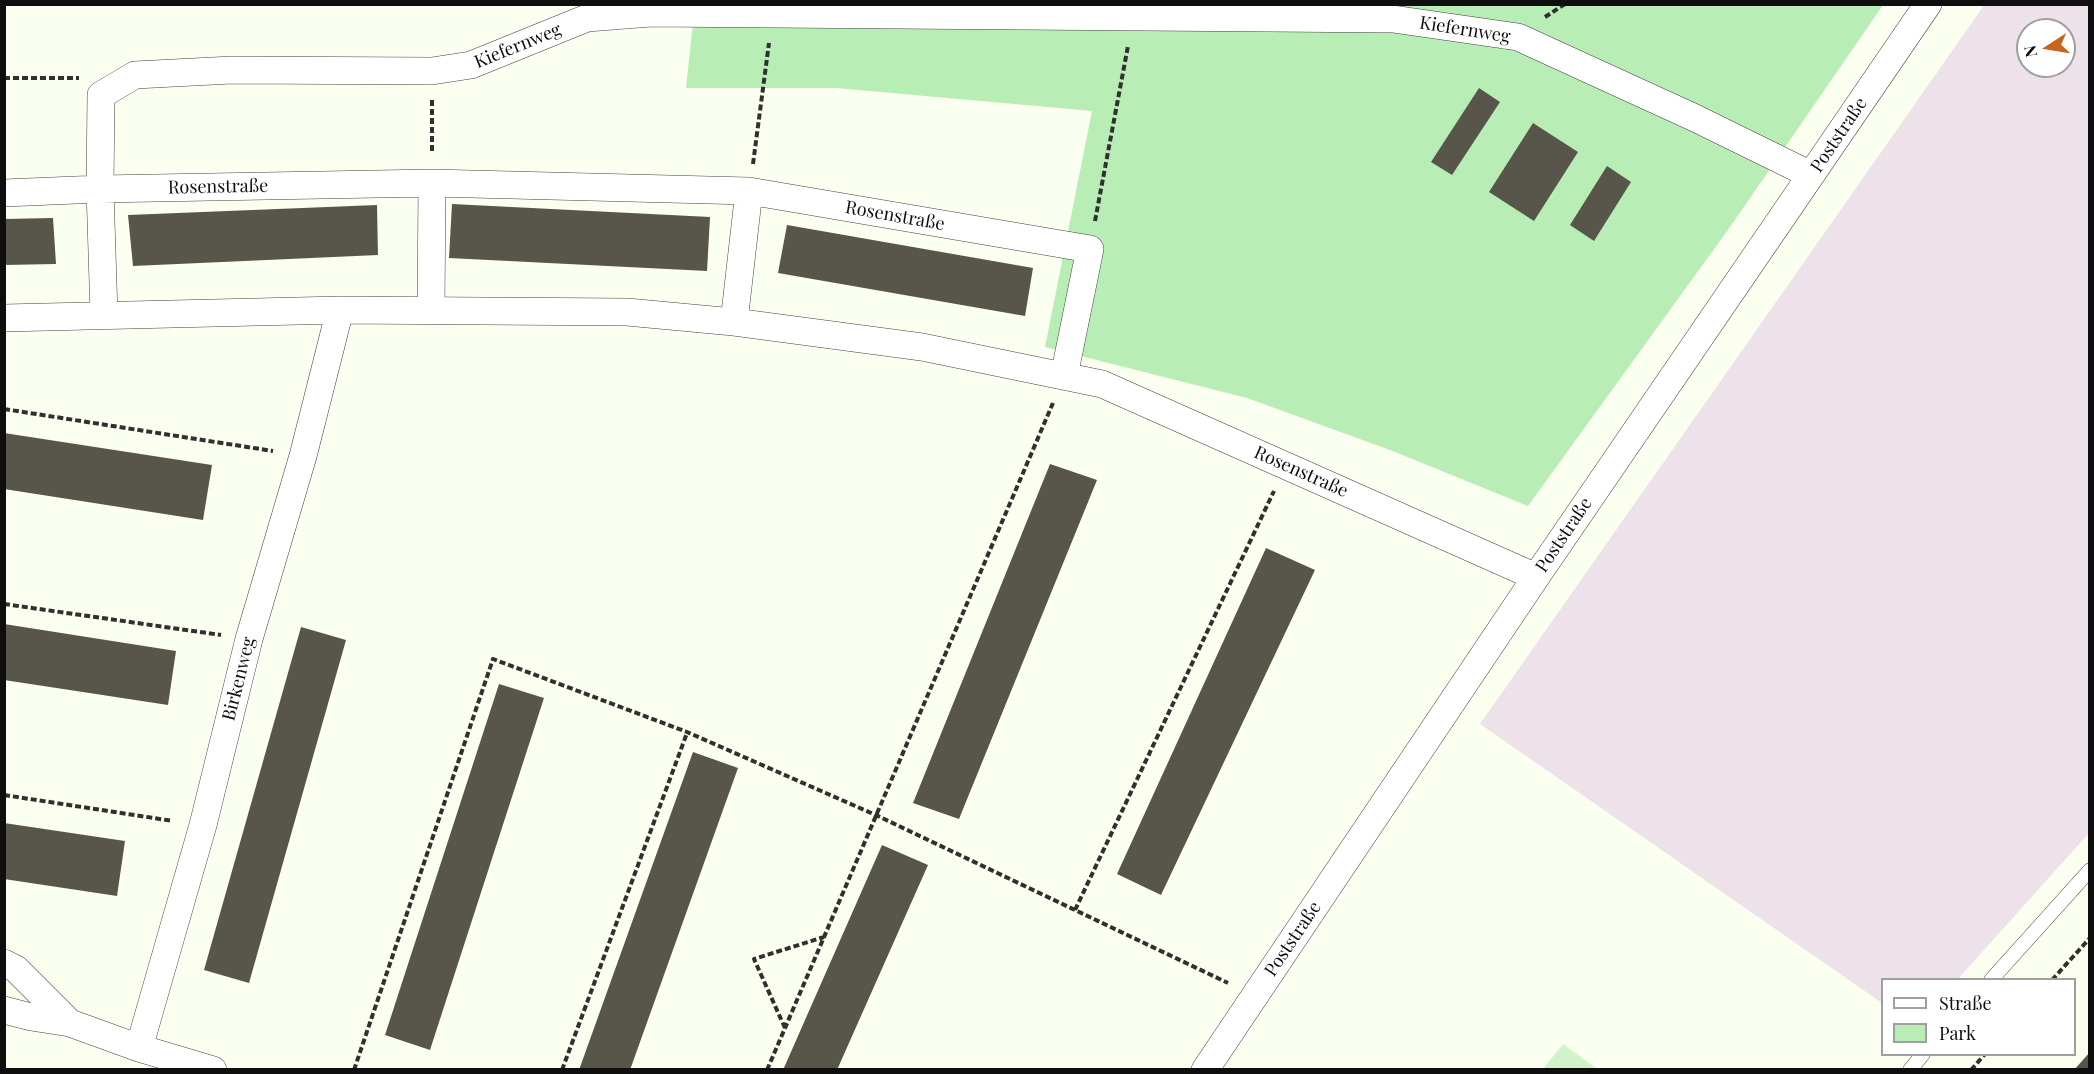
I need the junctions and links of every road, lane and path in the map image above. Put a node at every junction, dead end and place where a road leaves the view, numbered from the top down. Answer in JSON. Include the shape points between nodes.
{"nodes":[{"id":1,"x":1928,"y":4,"type":"edge"},
{"id":2,"x":773,"y":14,"type":"junction"},
{"id":3,"x":1133,"y":15,"type":"junction"},
{"id":4,"x":432,"y":70,"type":"junction"},
{"id":5,"x":4,"y":78,"type":"edge"},
{"id":6,"x":116,"y":86,"type":"junction"},
{"id":7,"x":1811,"y":176,"type":"junction"},
{"id":8,"x":432,"y":183,"type":"junction"},
{"id":9,"x":100,"y":189,"type":"junction"},
{"id":10,"x":749,"y":191,"type":"junction"},
{"id":11,"x":4,"y":193,"type":"edge"},
{"id":12,"x":1090,"y":249,"type":"junction"},
{"id":13,"x":340,"y":310,"type":"junction"},
{"id":14,"x":431,"y":311,"type":"junction"},
{"id":15,"x":104,"y":315,"type":"junction"},
{"id":16,"x":4,"y":318,"type":"edge"},
{"id":17,"x":734,"y":322,"type":"junction"},
{"id":18,"x":1064,"y":376,"type":"junction"},
{"id":19,"x":4,"y":409,"type":"edge"},
{"id":20,"x":303,"y":456,"type":"junction"},
{"id":21,"x":1286,"y":466,"type":"junction"},
{"id":22,"x":1536,"y":577,"type":"junction"},
{"id":23,"x":4,"y":604,"type":"edge"},
{"id":24,"x":249,"y":639,"type":"junction"},
{"id":25,"x":687,"y":732,"type":"junction"},
{"id":26,"x":4,"y":795,"type":"edge"},
{"id":27,"x":878,"y":816,"type":"junction"},
{"id":28,"x":203,"y":825,"type":"junction"},
{"id":29,"x":2090,"y":870,"type":"edge"},
{"id":30,"x":1076,"y":910,"type":"junction"},
{"id":31,"x":824,"y":937,"type":"junction"},
{"id":32,"x":2090,"y":938,"type":"edge"},
{"id":33,"x":4,"y":963,"type":"edge"},
{"id":34,"x":1993,"y":978,"type":"edge"},
{"id":35,"x":2054,"y":978,"type":"edge"},
{"id":36,"x":1254,"y":996,"type":"junction"},
{"id":37,"x":4,"y":1010,"type":"edge"},
{"id":38,"x":70,"y":1023,"type":"junction"},
{"id":39,"x":785,"y":1028,"type":"junction"},
{"id":40,"x":139,"y":1048,"type":"junction"},
{"id":41,"x":1921,"y":1056,"type":"edge"},
{"id":42,"x":1983,"y":1056,"type":"edge"},
{"id":43,"x":213,"y":1070,"type":"edge"},
{"id":44,"x":354,"y":1070,"type":"edge"},
{"id":45,"x":562,"y":1070,"type":"edge"},
{"id":46,"x":767,"y":1070,"type":"edge"},
{"id":47,"x":1205,"y":1070,"type":"edge"},
{"id":48,"x":1910,"y":1070,"type":"edge"},
{"id":49,"x":1971,"y":1070,"type":"edge"}],
"edges":[{"from":1,"to":7,"type":"street","name":"Poststraße"},
{"from":2,"to":3,"type":"street","name":"Kiefernweg"},
{"from":2,"to":4,"type":"street","name":"Kiefernweg","via":[[651,13],[587,18],[471,65]]},
{"from":2,"to":10,"type":"path"},
{"from":3,"to":7,"type":"street","name":"Kiefernweg","via":[[1392,19],[1518,38],[1695,118]]},
{"from":3,"to":12,"type":"path"},
{"from":4,"to":6,"type":"street","name":"Kiefernweg","via":[[232,70],[135,75]]},
{"from":4,"to":8,"type":"path"},
{"from":5,"to":6,"type":"path","via":[[85,78]]},
{"from":6,"to":9,"type":"street","via":[[101,95]]},
{"from":7,"to":22,"type":"street","name":"Poststraße"},
{"from":8,"to":9,"type":"street","name":"Rosenstraße"},
{"from":8,"to":10,"type":"street","name":"Rosenstraße"},
{"from":8,"to":14,"type":"street"},
{"from":9,"to":11,"type":"street","name":"Rosenstraße"},
{"from":9,"to":15,"type":"street"},
{"from":10,"to":12,"type":"street","name":"Rosenstraße"},
{"from":10,"to":17,"type":"street"},
{"from":12,"to":18,"type":"street"},
{"from":13,"to":14,"type":"street","name":"Rosenstraße"},
{"from":13,"to":15,"type":"street","name":"Rosenstraße"},
{"from":13,"to":20,"type":"street","name":"Birkenweg"},
{"from":14,"to":17,"type":"street","name":"Rosenstraße","via":[[627,312]]},
{"from":15,"to":16,"type":"street","name":"Rosenstraße"},
{"from":17,"to":18,"type":"street","name":"Rosenstraße","via":[[922,347]]},
{"from":18,"to":21,"type":"street","name":"Rosenstraße","via":[[1102,384]]},
{"from":18,"to":27,"type":"path"},
{"from":19,"to":20,"type":"path"},
{"from":20,"to":24,"type":"street","name":"Birkenweg"},
{"from":21,"to":22,"type":"street","name":"Rosenstraße"},
{"from":21,"to":30,"type":"path"},
{"from":22,"to":36,"type":"street","name":"Poststraße"},
{"from":23,"to":24,"type":"path"},
{"from":24,"to":28,"type":"street","name":"Birkenweg"},
{"from":25,"to":27,"type":"path"},
{"from":25,"to":44,"type":"path","via":[[493,659]]},
{"from":25,"to":45,"type":"path"},
{"from":26,"to":28,"type":"path"},
{"from":27,"to":30,"type":"path"},
{"from":27,"to":31,"type":"path"},
{"from":28,"to":40,"type":"street","name":"Birkenweg"},
{"from":29,"to":34,"type":"lane"},
{"from":30,"to":36,"type":"path"},
{"from":31,"to":39,"type":"path"},
{"from":31,"to":39,"type":"path","via":[[754,958]]},
{"from":32,"to":35,"type":"path"},
{"from":33,"to":38,"type":"street","via":[[16,969]]},
{"from":36,"to":47,"type":"street","name":"Poststraße"},
{"from":37,"to":38,"type":"street"},
{"from":38,"to":40,"type":"street"},
{"from":39,"to":46,"type":"path"},
{"from":40,"to":43,"type":"street"},
{"from":41,"to":48,"type":"lane"},
{"from":42,"to":49,"type":"path"}]}
